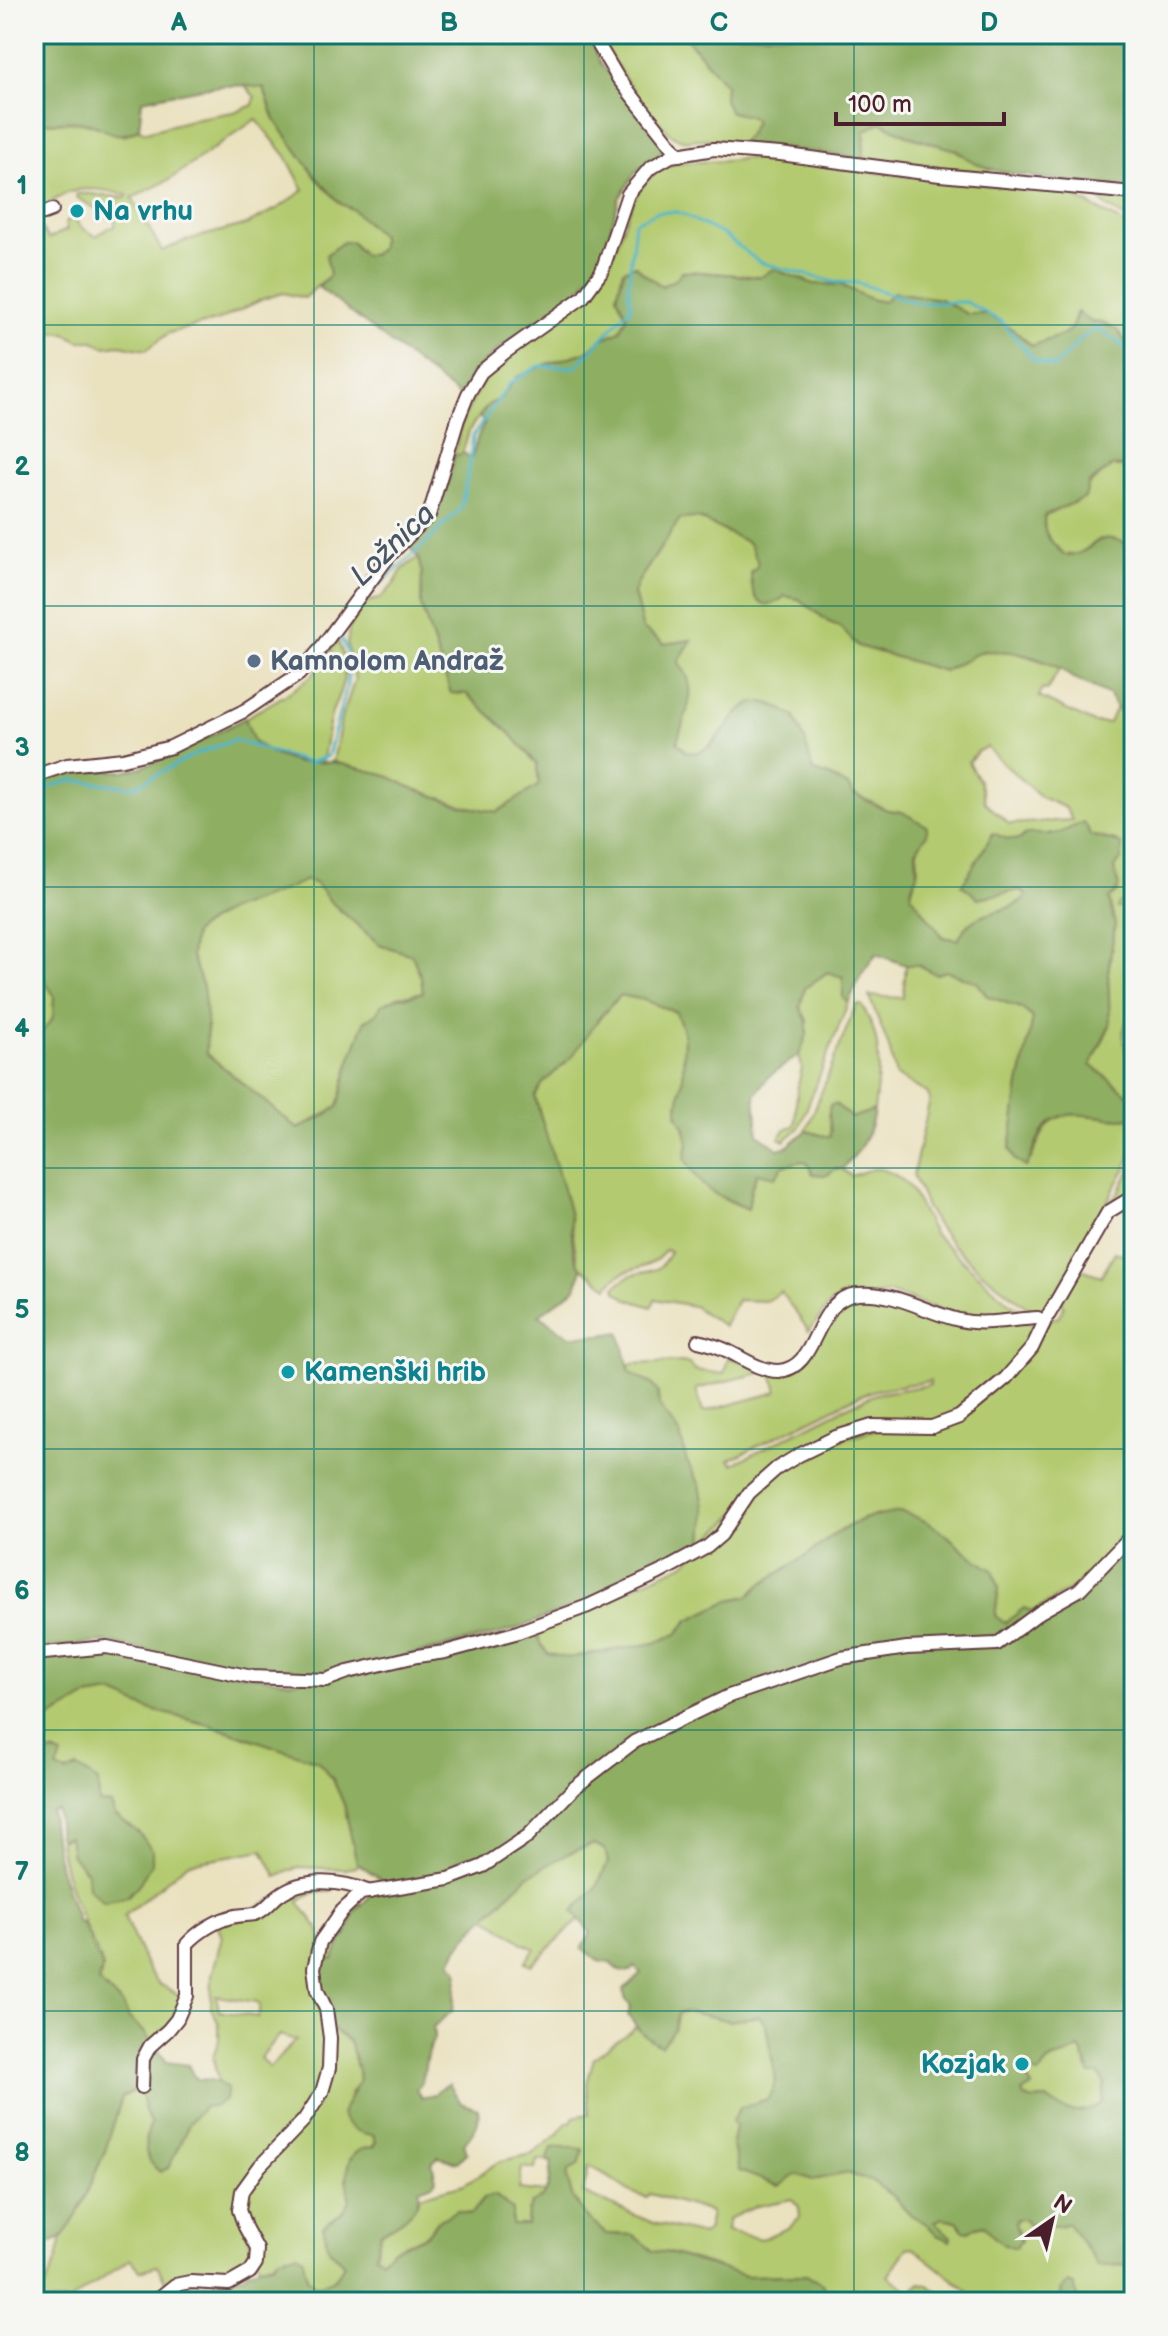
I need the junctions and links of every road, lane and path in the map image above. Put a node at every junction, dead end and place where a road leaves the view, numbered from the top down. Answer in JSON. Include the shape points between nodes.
{"nodes":[{"id":1,"x":592,"y":34,"type":"edge"},
{"id":2,"x":679,"y":155,"type":"junction"},
{"id":3,"x":1134,"y":193,"type":"edge"},
{"id":4,"x":52,"y":210,"type":"dead end"},
{"id":5,"x":34,"y":214,"type":"edge"},
{"id":6,"x":34,"y":776,"type":"edge"},
{"id":7,"x":1134,"y":1199,"type":"edge"},
{"id":8,"x":1038,"y":1318,"type":"dead end"},
{"id":9,"x":698,"y":1341,"type":"dead end"},
{"id":10,"x":1134,"y":1533,"type":"edge"},
{"id":11,"x":34,"y":1654,"type":"edge"},
{"id":12,"x":370,"y":1892,"type":"junction"},
{"id":13,"x":142,"y":2087,"type":"dead end"},
{"id":14,"x":154,"y":2302,"type":"edge"}],
"edges":[{"from":1,"to":2,"type":"street","via":[[618,78]]},
{"from":2,"to":3,"type":"street","via":[[714,149],[767,153]]},
{"from":2,"to":6,"type":"street","via":[[650,168],[628,194],[602,271],[583,297],[481,372],[458,419],[429,515],[389,556],[299,674],[244,711],[171,747]]},
{"from":4,"to":5,"type":"street"},
{"from":7,"to":11,"type":"street","via":[[1108,1212],[1032,1348],[959,1417],[932,1427],[872,1426],[799,1455],[749,1493],[707,1547],[588,1606],[515,1633],[326,1680],[252,1677],[107,1647]]},
{"from":8,"to":9,"type":"street","via":[[980,1323],[889,1297],[853,1295],[825,1316],[803,1358],[787,1369],[759,1366]]},
{"from":10,"to":12,"type":"street","via":[[1079,1590],[997,1644],[907,1648],[841,1658],[729,1696],[634,1742],[574,1788],[528,1836],[483,1866],[449,1879]]},
{"from":12,"to":13,"type":"street","via":[[303,1883],[263,1910],[221,1919],[194,1937],[187,1944],[187,1996],[177,2019],[143,2059]]},
{"from":12,"to":14,"type":"street","via":[[361,1893],[342,1911],[320,1942],[314,1968],[330,2038],[322,2092],[242,2191],[239,2210],[257,2249],[256,2263],[229,2284],[175,2285]]}]}
